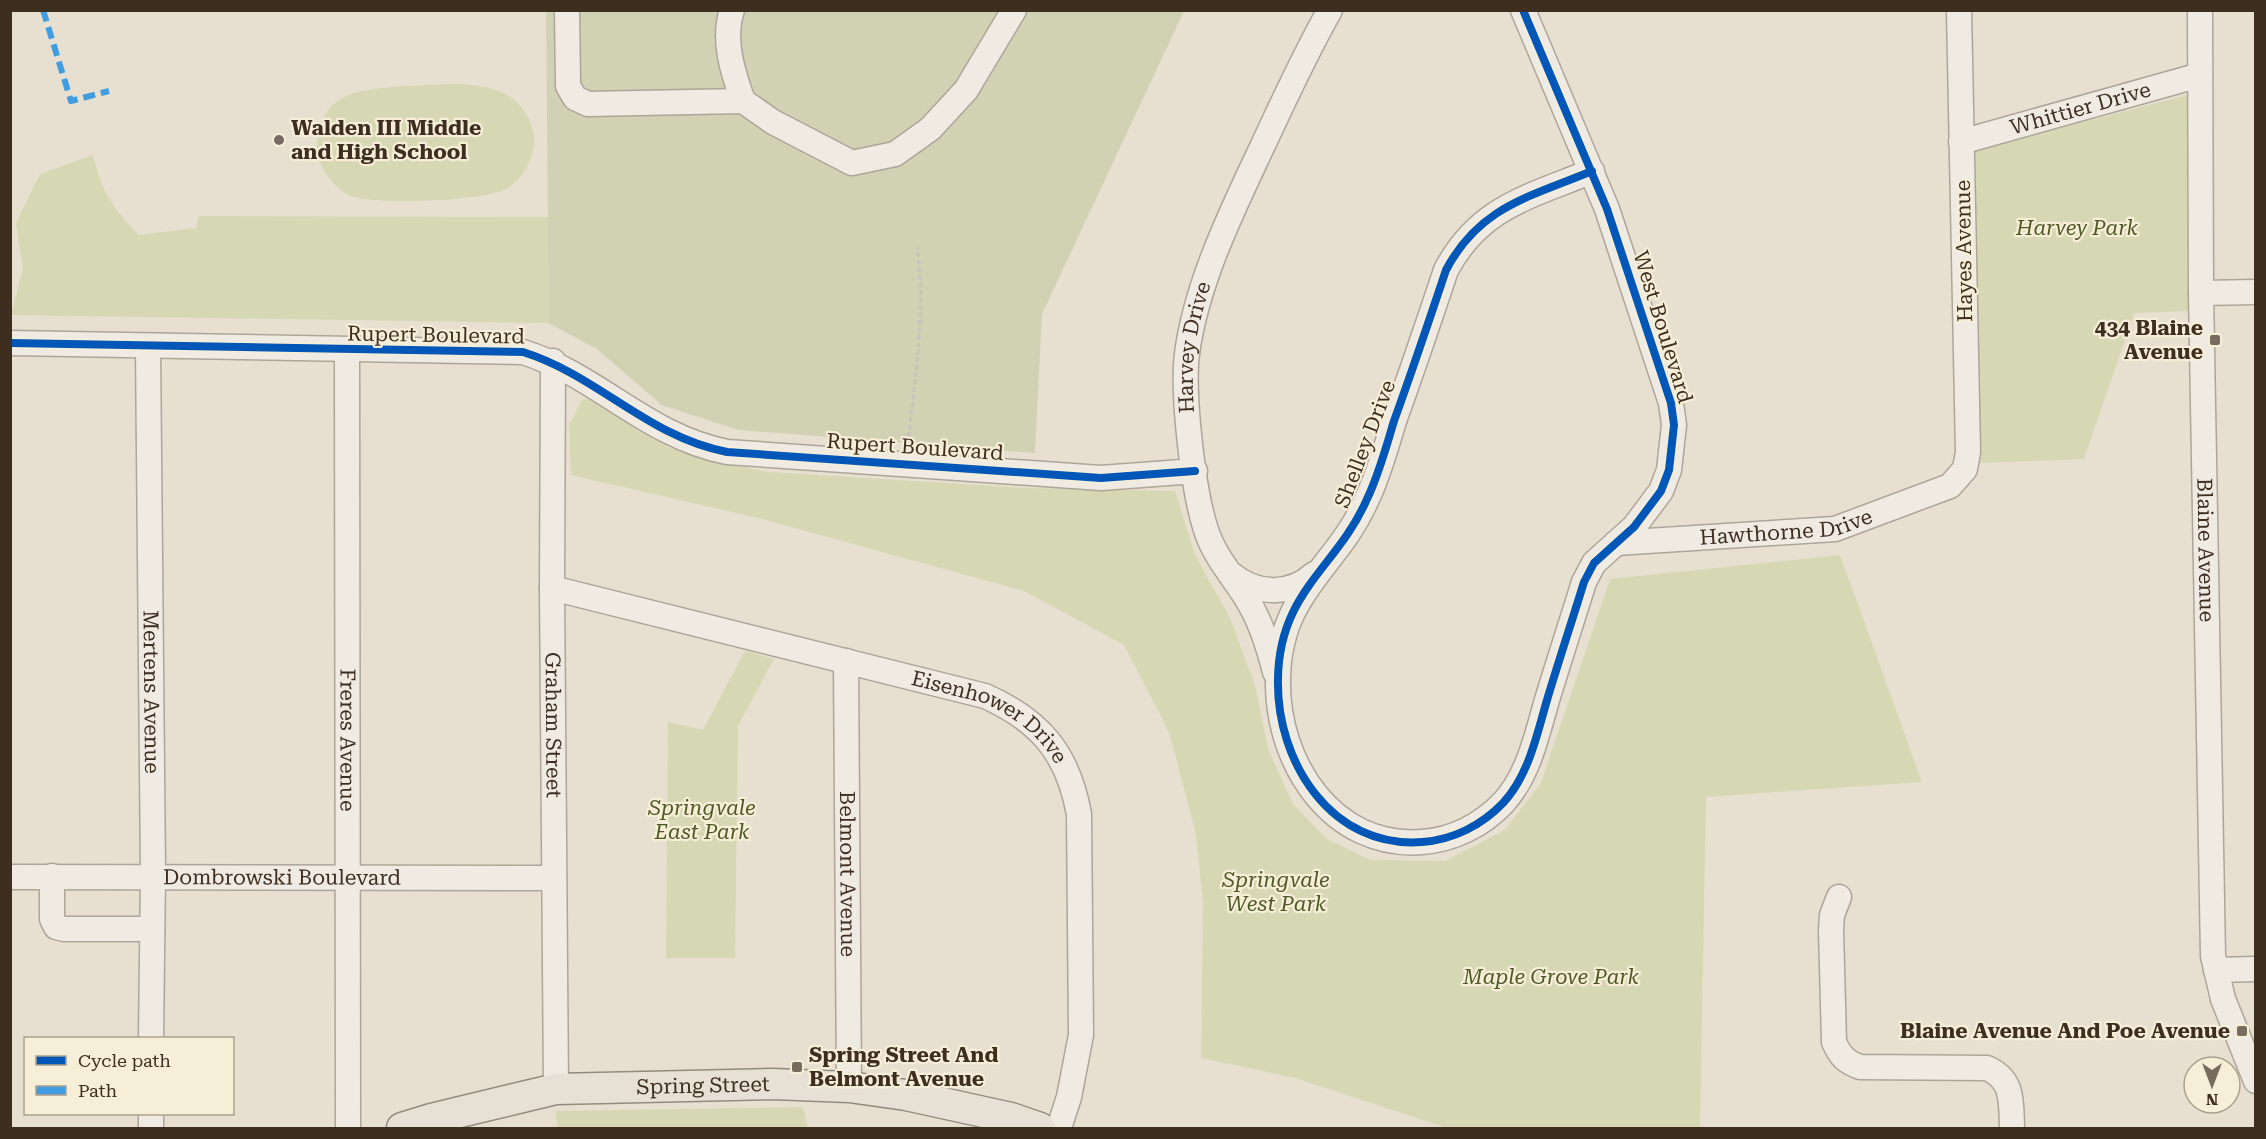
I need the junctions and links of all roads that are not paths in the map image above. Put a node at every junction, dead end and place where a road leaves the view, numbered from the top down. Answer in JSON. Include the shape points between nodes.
{"nodes":[{"id":1,"x":567,"y":10,"type":"edge"},
{"id":2,"x":732,"y":10,"type":"edge"},
{"id":3,"x":1329,"y":10,"type":"edge"},
{"id":4,"x":1523,"y":10,"type":"edge"},
{"id":5,"x":1959,"y":10,"type":"edge"},
{"id":6,"x":2200,"y":10,"type":"edge"},
{"id":7,"x":1012,"y":12,"type":"edge"},
{"id":8,"x":2200,"y":75,"type":"junction"},
{"id":9,"x":742,"y":101,"type":"junction"},
{"id":10,"x":1961,"y":142,"type":"junction"},
{"id":11,"x":1592,"y":171,"type":"junction"},
{"id":12,"x":2256,"y":292,"type":"edge"},
{"id":13,"x":2201,"y":293,"type":"junction"},
{"id":14,"x":10,"y":343,"type":"edge"},
{"id":15,"x":148,"y":347,"type":"junction"},
{"id":16,"x":347,"y":350,"type":"junction"},
{"id":17,"x":553,"y":361,"type":"junction"},
{"id":18,"x":1195,"y":471,"type":"junction"},
{"id":19,"x":1950,"y":486,"type":"joint"},
{"id":20,"x":1616,"y":543,"type":"junction"},
{"id":21,"x":1226,"y":568,"type":"junction"},
{"id":22,"x":1318,"y":571,"type":"junction"},
{"id":23,"x":552,"y":588,"type":"junction"},
{"id":24,"x":846,"y":661,"type":"junction"},
{"id":25,"x":1278,"y":695,"type":"junction"},
{"id":26,"x":1336,"y":817,"type":"joint"},
{"id":27,"x":153,"y":875,"type":"junction"},
{"id":28,"x":52,"y":876,"type":"junction"},
{"id":29,"x":10,"y":877,"type":"edge"},
{"id":30,"x":554,"y":878,"type":"junction"},
{"id":31,"x":346,"y":879,"type":"junction"},
{"id":32,"x":1839,"y":897,"type":"dead end"},
{"id":33,"x":153,"y":928,"type":"junction"},
{"id":34,"x":2256,"y":969,"type":"edge"},
{"id":35,"x":2216,"y":970,"type":"junction"},
{"id":36,"x":152,"y":1037,"type":"edge"},
{"id":37,"x":2256,"y":1081,"type":"edge"},
{"id":38,"x":849,"y":1087,"type":"junction"},
{"id":39,"x":556,"y":1089,"type":"junction"},
{"id":40,"x":1010,"y":1123,"type":"edge"},
{"id":41,"x":348,"y":1128,"type":"edge"},
{"id":42,"x":402,"y":1128,"type":"edge"},
{"id":43,"x":1040,"y":1128,"type":"edge"},
{"id":44,"x":1059,"y":1128,"type":"edge"},
{"id":45,"x":2012,"y":1128,"type":"edge"}],
"edges":[{"from":1,"to":9,"type":"street","via":[[568,86],[575,98],[588,104]]},
{"from":2,"to":9,"type":"street","via":[[728,46]]},
{"from":3,"to":18,"type":"street","name":"Harvey Drive","via":[[1231,216],[1191,333],[1186,389]]},
{"from":4,"to":11,"type":"street","name":"West Boulevard"},
{"from":5,"to":10,"type":"street","name":"Hayes Avenue"},
{"from":6,"to":8,"type":"street","name":"Blaine Avenue"},
{"from":7,"to":9,"type":"street","via":[[966,90],[930,129],[895,154],[852,163],[773,122]]},
{"from":8,"to":10,"type":"street","name":"Whittier Drive"},
{"from":8,"to":13,"type":"street","name":"Blaine Avenue"},
{"from":10,"to":19,"type":"street","name":"Hayes Avenue","via":[[1968,452],[1965,469]]},
{"from":11,"to":20,"type":"street","name":"West Boulevard","via":[[1671,403],[1674,425],[1669,470],[1661,491],[1649,510]]},
{"from":11,"to":22,"type":"street","name":"Shelley Drive","via":[[1504,207],[1470,233],[1456,251],[1446,270],[1369,496],[1350,531]]},
{"from":12,"to":13,"type":"street"},
{"from":13,"to":35,"type":"street","name":"Blaine Avenue","via":[[2212,956]]},
{"from":14,"to":15,"type":"street","name":"Rupert Boulevard"},
{"from":15,"to":16,"type":"street","name":"Rupert Boulevard"},
{"from":15,"to":27,"type":"street","name":"Mertens Avenue"},
{"from":16,"to":17,"type":"street","name":"Rupert Boulevard","via":[[523,352]]},
{"from":16,"to":31,"type":"street","name":"Freres Avenue"},
{"from":17,"to":18,"type":"street","name":"Rupert Boulevard","via":[[664,431],[692,444],[726,452],[1101,478]]},
{"from":17,"to":23,"type":"street","name":"Graham Street"},
{"from":18,"to":21,"type":"street","name":"Harvey Drive","via":[[1206,529]]},
{"from":19,"to":20,"type":"street","name":"Hawthorne Drive","via":[[1834,529]]},
{"from":20,"to":26,"type":"street","name":"West Boulevard","via":[[1594,563],[1584,582],[1531,751],[1517,784],[1504,801],[1472,828],[1431,842],[1390,841],[1368,835]]},
{"from":21,"to":22,"type":"street","via":[[1250,586],[1276,591],[1296,586]]},
{"from":21,"to":25,"type":"street","name":"Harvey Drive","via":[[1264,634]]},
{"from":22,"to":25,"type":"street","name":"Shelley Drive","via":[[1301,594],[1286,628],[1278,665]]},
{"from":23,"to":24,"type":"street","name":"Eisenhower Drive"},
{"from":23,"to":30,"type":"street","name":"Graham Street"},
{"from":24,"to":38,"type":"street","name":"Belmont Avenue"},
{"from":24,"to":44,"type":"street","name":"Eisenhower Drive","via":[[985,696],[1007,706],[1037,728],[1066,767],[1079,814],[1082,1009],[1077,1061]]},
{"from":25,"to":26,"type":"street","name":"Shelley Drive","via":[[1294,759],[1307,784]]},
{"from":27,"to":28,"type":"street","name":"Dombrowski Boulevard"},
{"from":27,"to":31,"type":"street","name":"Dombrowski Boulevard"},
{"from":27,"to":33,"type":"street","name":"Mertens Avenue"},
{"from":28,"to":29,"type":"street","name":"Dombrowski Boulevard"},
{"from":28,"to":33,"type":"street","via":[[52,919],[56,927]]},
{"from":30,"to":31,"type":"street","name":"Dombrowski Boulevard"},
{"from":30,"to":39,"type":"street","name":"Graham Street"},
{"from":31,"to":41,"type":"street","name":"Freres Avenue"},
{"from":32,"to":45,"type":"street","via":[[1831,930],[1834,1042],[1839,1055],[1860,1067],[1987,1068],[1998,1072],[2011,1093]]},
{"from":33,"to":36,"type":"street","name":"Mertens Avenue"},
{"from":34,"to":35,"type":"street"},
{"from":35,"to":37,"type":"street","name":"Blaine Avenue","via":[[2223,999]]},
{"from":38,"to":39,"type":"main road","name":"Spring Street","via":[[772,1084]]},
{"from":38,"to":40,"type":"main road","name":"Spring Street","via":[[906,1095]]},
{"from":39,"to":42,"type":"main road","name":"Spring Street"},
{"from":40,"to":43,"type":"main road","name":"Spring Street"}]}
